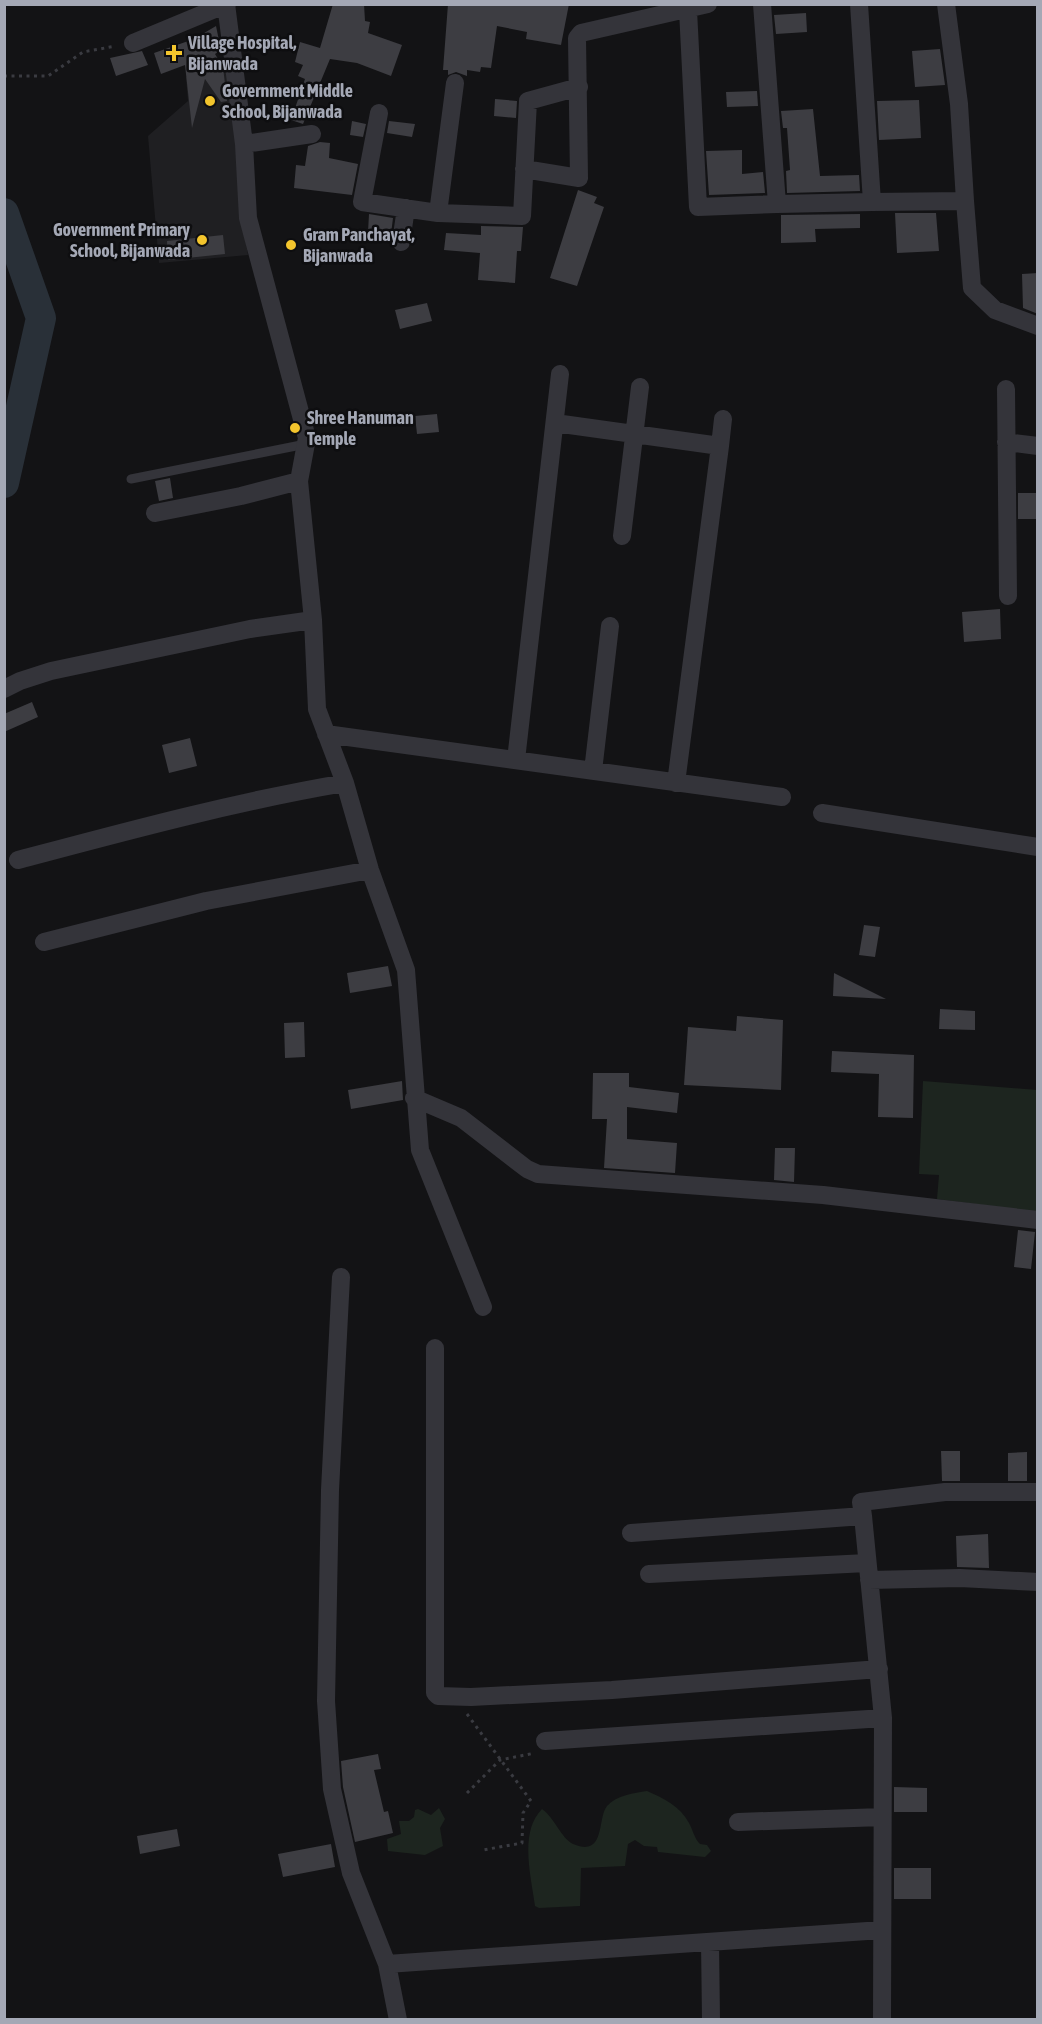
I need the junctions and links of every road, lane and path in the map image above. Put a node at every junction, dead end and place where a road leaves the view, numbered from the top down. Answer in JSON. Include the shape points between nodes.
{"nodes":[{"id":1,"x":708,"y":4,"type":"edge"},
{"id":2,"x":762,"y":4,"type":"edge"},
{"id":3,"x":859,"y":4,"type":"edge"},
{"id":4,"x":946,"y":4,"type":"edge"},
{"id":5,"x":226,"y":5,"type":"edge"},
{"id":6,"x":688,"y":10,"type":"junction"},
{"id":7,"x":133,"y":43,"type":"joint"},
{"id":8,"x":4,"y":76,"type":"edge"},
{"id":9,"x":455,"y":83,"type":"dead end"},
{"id":10,"x":579,"y":87,"type":"junction"},
{"id":11,"x":379,"y":113,"type":"dead end"},
{"id":12,"x":312,"y":134,"type":"dead end"},
{"id":13,"x":244,"y":144,"type":"junction"},
{"id":14,"x":525,"y":169,"type":"junction"},
{"id":15,"x":965,"y":201,"type":"junction"},
{"id":16,"x":872,"y":202,"type":"junction"},
{"id":17,"x":777,"y":204,"type":"junction"},
{"id":18,"x":406,"y":208,"type":"junction"},
{"id":19,"x":438,"y":213,"type":"junction"},
{"id":20,"x":401,"y":242,"type":"dead end"},
{"id":21,"x":1038,"y":326,"type":"edge"},
{"id":22,"x":560,"y":374,"type":"dead end"},
{"id":23,"x":640,"y":387,"type":"dead end"},
{"id":24,"x":1006,"y":388,"type":"dead end"},
{"id":25,"x":723,"y":419,"type":"dead end"},
{"id":26,"x":555,"y":423,"type":"junction"},
{"id":27,"x":634,"y":434,"type":"junction"},
{"id":28,"x":1006,"y":442,"type":"junction"},
{"id":29,"x":306,"y":444,"type":"junction"},
{"id":30,"x":720,"y":446,"type":"junction"},
{"id":31,"x":1038,"y":446,"type":"edge"},
{"id":32,"x":131,"y":478,"type":"dead end"},
{"id":33,"x":299,"y":481,"type":"junction"},
{"id":34,"x":155,"y":513,"type":"dead end"},
{"id":35,"x":622,"y":536,"type":"dead end"},
{"id":36,"x":1008,"y":596,"type":"dead end"},
{"id":37,"x":313,"y":620,"type":"junction"},
{"id":38,"x":609,"y":626,"type":"dead end"},
{"id":39,"x":4,"y":689,"type":"edge"},
{"id":40,"x":326,"y":734,"type":"junction"},
{"id":41,"x":516,"y":760,"type":"junction"},
{"id":42,"x":593,"y":771,"type":"junction"},
{"id":43,"x":345,"y":783,"type":"junction"},
{"id":44,"x":676,"y":783,"type":"junction"},
{"id":45,"x":782,"y":797,"type":"dead end"},
{"id":46,"x":822,"y":813,"type":"dead end"},
{"id":47,"x":1038,"y":847,"type":"edge"},
{"id":48,"x":18,"y":860,"type":"dead end"},
{"id":49,"x":370,"y":870,"type":"junction"},
{"id":50,"x":44,"y":942,"type":"dead end"},
{"id":51,"x":414,"y":1098,"type":"junction"},
{"id":52,"x":1038,"y":1220,"type":"edge"},
{"id":53,"x":340,"y":1277,"type":"dead end"},
{"id":54,"x":483,"y":1306,"type":"dead end"},
{"id":55,"x":435,"y":1348,"type":"dead end"},
{"id":56,"x":1038,"y":1492,"type":"edge"},
{"id":57,"x":862,"y":1516,"type":"junction"},
{"id":58,"x":631,"y":1533,"type":"dead end"},
{"id":59,"x":868,"y":1571,"type":"junction"},
{"id":60,"x":649,"y":1574,"type":"dead end"},
{"id":61,"x":1038,"y":1582,"type":"edge"},
{"id":62,"x":879,"y":1669,"type":"junction"},
{"id":63,"x":460,"y":1697,"type":"junction"},
{"id":64,"x":883,"y":1718,"type":"junction"},
{"id":65,"x":551,"y":1741,"type":"joint"},
{"id":66,"x":500,"y":1760,"type":"junction"},
{"id":67,"x":467,"y":1793,"type":"dead end"},
{"id":68,"x":882,"y":1817,"type":"junction"},
{"id":69,"x":738,"y":1822,"type":"dead end"},
{"id":70,"x":483,"y":1850,"type":"dead end"},
{"id":71,"x":882,"y":1930,"type":"junction"},
{"id":72,"x":710,"y":1942,"type":"junction"},
{"id":73,"x":387,"y":1964,"type":"junction"},
{"id":74,"x":398,"y":2019,"type":"edge"},
{"id":75,"x":711,"y":2019,"type":"edge"},
{"id":76,"x":882,"y":2019,"type":"edge"}],
"edges":[{"from":1,"to":6,"type":"street"},
{"from":2,"to":17,"type":"street"},
{"from":3,"to":16,"type":"street"},
{"from":4,"to":15,"type":"street","via":[[959,104]]},
{"from":5,"to":7,"type":"street"},
{"from":5,"to":13,"type":"street"},
{"from":6,"to":10,"type":"street","via":[[581,33],[577,38]]},
{"from":6,"to":17,"type":"street","via":[[698,207]]},
{"from":7,"to":8,"type":"path","via":[[83,52],[48,76]]},
{"from":9,"to":19,"type":"street"},
{"from":10,"to":14,"type":"street","via":[[528,101]]},
{"from":10,"to":14,"type":"street","via":[[579,178]]},
{"from":11,"to":18,"type":"street","via":[[362,202]]},
{"from":12,"to":13,"type":"street"},
{"from":13,"to":29,"type":"street","via":[[248,218],[283,342]]},
{"from":14,"to":19,"type":"street","via":[[522,216]]},
{"from":15,"to":16,"type":"street"},
{"from":15,"to":21,"type":"street","via":[[972,288],[995,310]]},
{"from":16,"to":17,"type":"street"},
{"from":18,"to":19,"type":"street"},
{"from":18,"to":20,"type":"street"},
{"from":22,"to":26,"type":"street"},
{"from":23,"to":27,"type":"street"},
{"from":24,"to":28,"type":"street"},
{"from":25,"to":30,"type":"street"},
{"from":26,"to":27,"type":"street"},
{"from":26,"to":41,"type":"street"},
{"from":27,"to":30,"type":"street"},
{"from":27,"to":35,"type":"street"},
{"from":28,"to":31,"type":"street"},
{"from":28,"to":36,"type":"street"},
{"from":29,"to":32,"type":"lane"},
{"from":29,"to":33,"type":"street"},
{"from":30,"to":44,"type":"street"},
{"from":33,"to":34,"type":"street"},
{"from":33,"to":37,"type":"street"},
{"from":37,"to":39,"type":"street","via":[[250,629],[51,671]]},
{"from":37,"to":40,"type":"street","via":[[317,709]]},
{"from":38,"to":42,"type":"street"},
{"from":40,"to":41,"type":"street"},
{"from":40,"to":43,"type":"street"},
{"from":41,"to":42,"type":"street"},
{"from":42,"to":44,"type":"street"},
{"from":43,"to":48,"type":"street","via":[[189,814]]},
{"from":43,"to":49,"type":"street"},
{"from":44,"to":45,"type":"street"},
{"from":46,"to":47,"type":"street"},
{"from":49,"to":50,"type":"street","via":[[217,899]]},
{"from":49,"to":51,"type":"street","via":[[406,970]]},
{"from":51,"to":52,"type":"street","via":[[461,1118],[538,1174],[824,1195]]},
{"from":51,"to":54,"type":"street","via":[[420,1150]]},
{"from":53,"to":73,"type":"street","via":[[326,1690],[331,1778],[351,1874]]},
{"from":55,"to":63,"type":"street","via":[[435,1693],[441,1697]]},
{"from":56,"to":57,"type":"street","via":[[945,1492],[861,1502]]},
{"from":57,"to":58,"type":"street"},
{"from":57,"to":59,"type":"street"},
{"from":59,"to":60,"type":"street"},
{"from":59,"to":61,"type":"street"},
{"from":59,"to":62,"type":"street"},
{"from":62,"to":63,"type":"street","via":[[612,1690]]},
{"from":62,"to":64,"type":"street"},
{"from":63,"to":66,"type":"path","via":[[471,1722]]},
{"from":64,"to":65,"type":"street"},
{"from":64,"to":68,"type":"street"},
{"from":65,"to":66,"type":"path","via":[[542,1751]]},
{"from":66,"to":67,"type":"path"},
{"from":66,"to":70,"type":"path","via":[[530,1797],[530,1805],[524,1813],[522,1843]]},
{"from":68,"to":69,"type":"street"},
{"from":68,"to":71,"type":"street"},
{"from":71,"to":72,"type":"street"},
{"from":71,"to":76,"type":"street"},
{"from":72,"to":73,"type":"street"},
{"from":72,"to":75,"type":"street"},
{"from":73,"to":74,"type":"street"}]}
